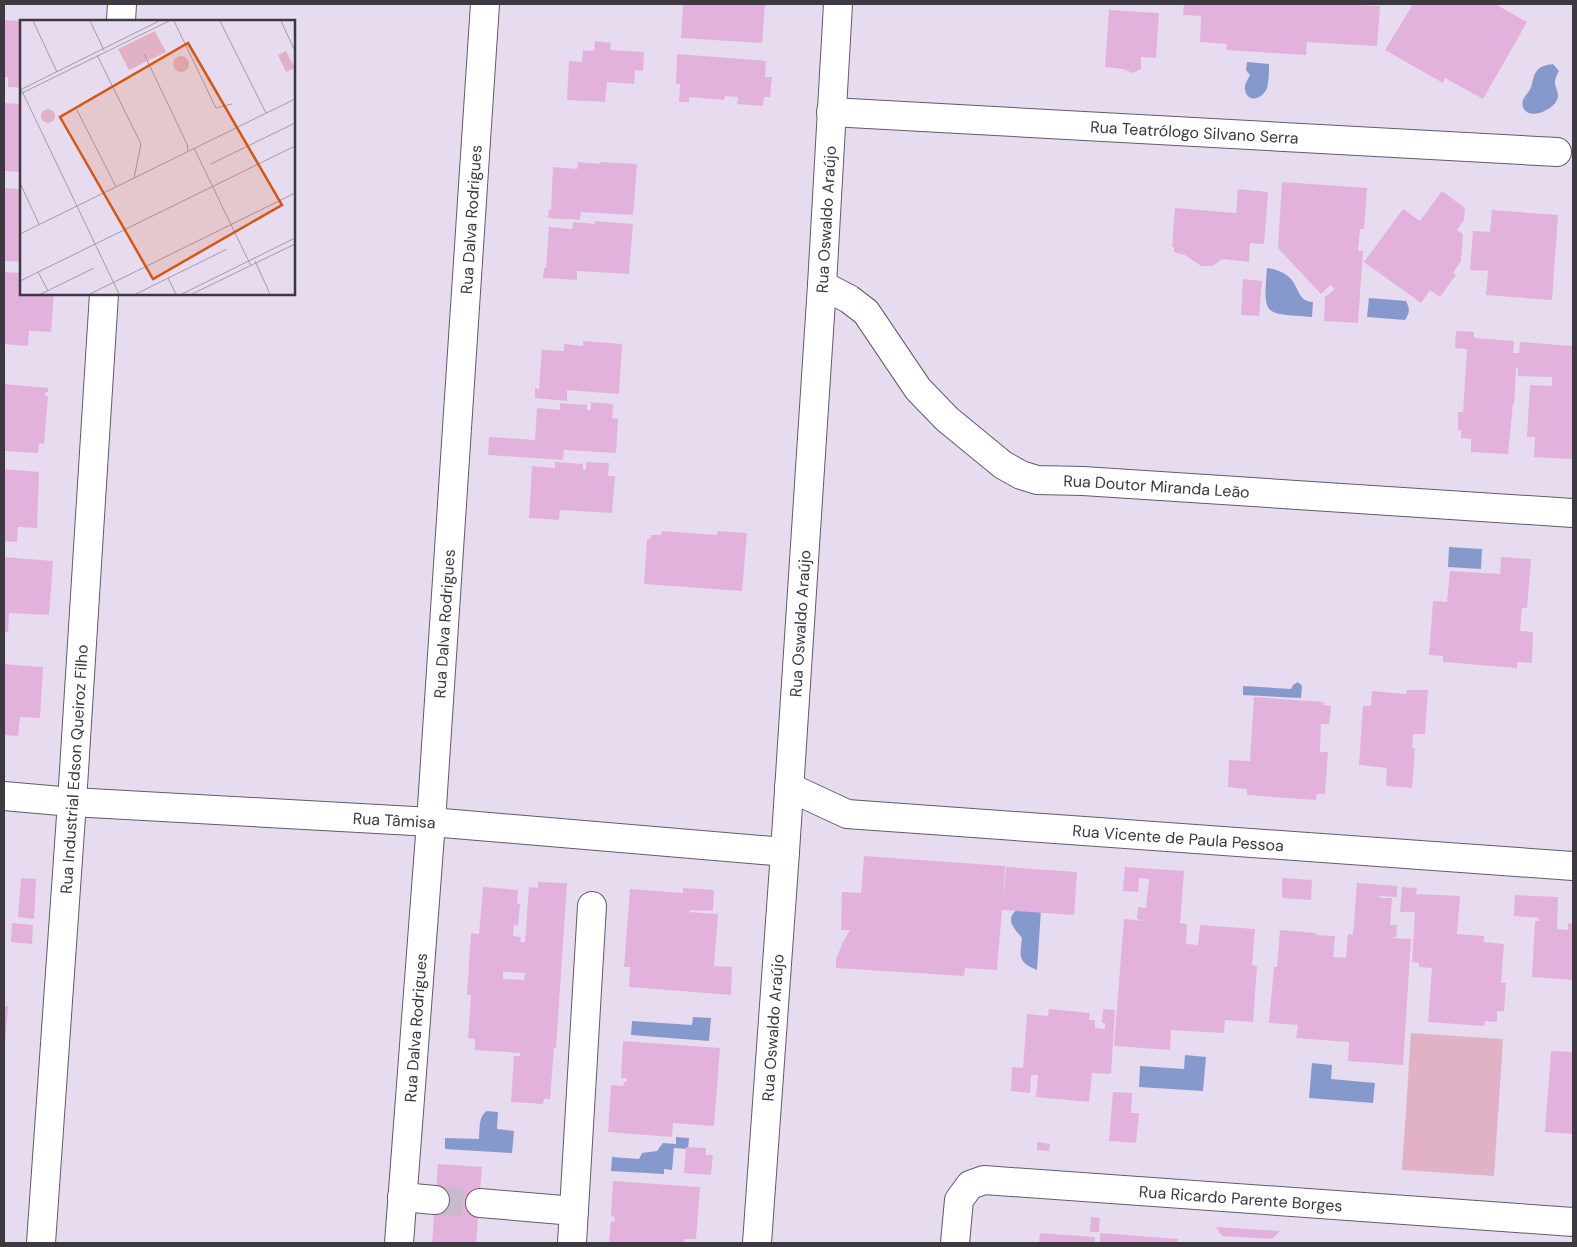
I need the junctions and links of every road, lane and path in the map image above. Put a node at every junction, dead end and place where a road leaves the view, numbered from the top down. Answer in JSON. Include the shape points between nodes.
{"nodes":[{"id":1,"x":122,"y":4,"type":"edge"},
{"id":2,"x":485,"y":4,"type":"edge"},
{"id":3,"x":838,"y":4,"type":"edge"},
{"id":4,"x":121,"y":20,"type":"edge"},
{"id":5,"x":831,"y":112,"type":"junction"},
{"id":6,"x":1557,"y":152,"type":"dead end"},
{"id":7,"x":822,"y":285,"type":"junction"},
{"id":8,"x":104,"y":295,"type":"edge"},
{"id":9,"x":1573,"y":513,"type":"edge"},
{"id":10,"x":789,"y":787,"type":"junction"},
{"id":11,"x":4,"y":796,"type":"edge"},
{"id":12,"x":72,"y":802,"type":"junction"},
{"id":13,"x":431,"y":822,"type":"junction"},
{"id":14,"x":785,"y":852,"type":"junction"},
{"id":15,"x":1573,"y":866,"type":"edge"},
{"id":16,"x":592,"y":906,"type":"dead end"},
{"id":17,"x":402,"y":1196,"type":"junction"},
{"id":18,"x":435,"y":1200,"type":"tunnel mouth"},
{"id":19,"x":480,"y":1203,"type":"tunnel mouth"},
{"id":20,"x":574,"y":1211,"type":"junction"},
{"id":21,"x":1573,"y":1222,"type":"edge"},
{"id":22,"x":41,"y":1243,"type":"edge"},
{"id":23,"x":399,"y":1243,"type":"edge"},
{"id":24,"x":572,"y":1243,"type":"edge"},
{"id":25,"x":758,"y":1243,"type":"edge"},
{"id":26,"x":955,"y":1243,"type":"edge"}],
"edges":[{"from":1,"to":4,"type":"street"},
{"from":2,"to":13,"type":"street","name":"Rua Dalva Rodrigues"},
{"from":3,"to":5,"type":"street","name":"Rua Oswaldo Araújo"},
{"from":5,"to":6,"type":"street","name":"Rua Teatrólogo Silvano Serra"},
{"from":5,"to":7,"type":"street","name":"Rua Oswaldo Araújo"},
{"from":7,"to":9,"type":"street","name":"Rua Doutor Miranda Leão","via":[[866,312],[918,389],[947,420],[1003,465],[1037,480]]},
{"from":7,"to":10,"type":"street","name":"Rua Oswaldo Araújo"},
{"from":8,"to":12,"type":"street","name":"Rua Industrial Edson Queiroz Filho"},
{"from":10,"to":14,"type":"street","name":"Rua Oswaldo Araújo"},
{"from":10,"to":15,"type":"street","name":"Rua Vicente de Paula Pessoa","via":[[847,814]]},
{"from":11,"to":12,"type":"street","name":"Rua Tâmisa"},
{"from":12,"to":13,"type":"street","name":"Rua Tâmisa"},
{"from":12,"to":22,"type":"street","name":"Rua Industrial Edson Queiroz Filho"},
{"from":13,"to":14,"type":"street","name":"Rua Tâmisa"},
{"from":13,"to":17,"type":"street","name":"Rua Dalva Rodrigues"},
{"from":14,"to":25,"type":"street","name":"Rua Oswaldo Araújo"},
{"from":16,"to":20,"type":"street"},
{"from":17,"to":18,"type":"street"},
{"from":17,"to":23,"type":"street","name":"Rua Dalva Rodrigues"},
{"from":19,"to":20,"type":"street"},
{"from":20,"to":24,"type":"street"},
{"from":21,"to":26,"type":"street","name":"Rua Ricardo Parente Borges","via":[[984,1180],[970,1185],[959,1200]]}]}
